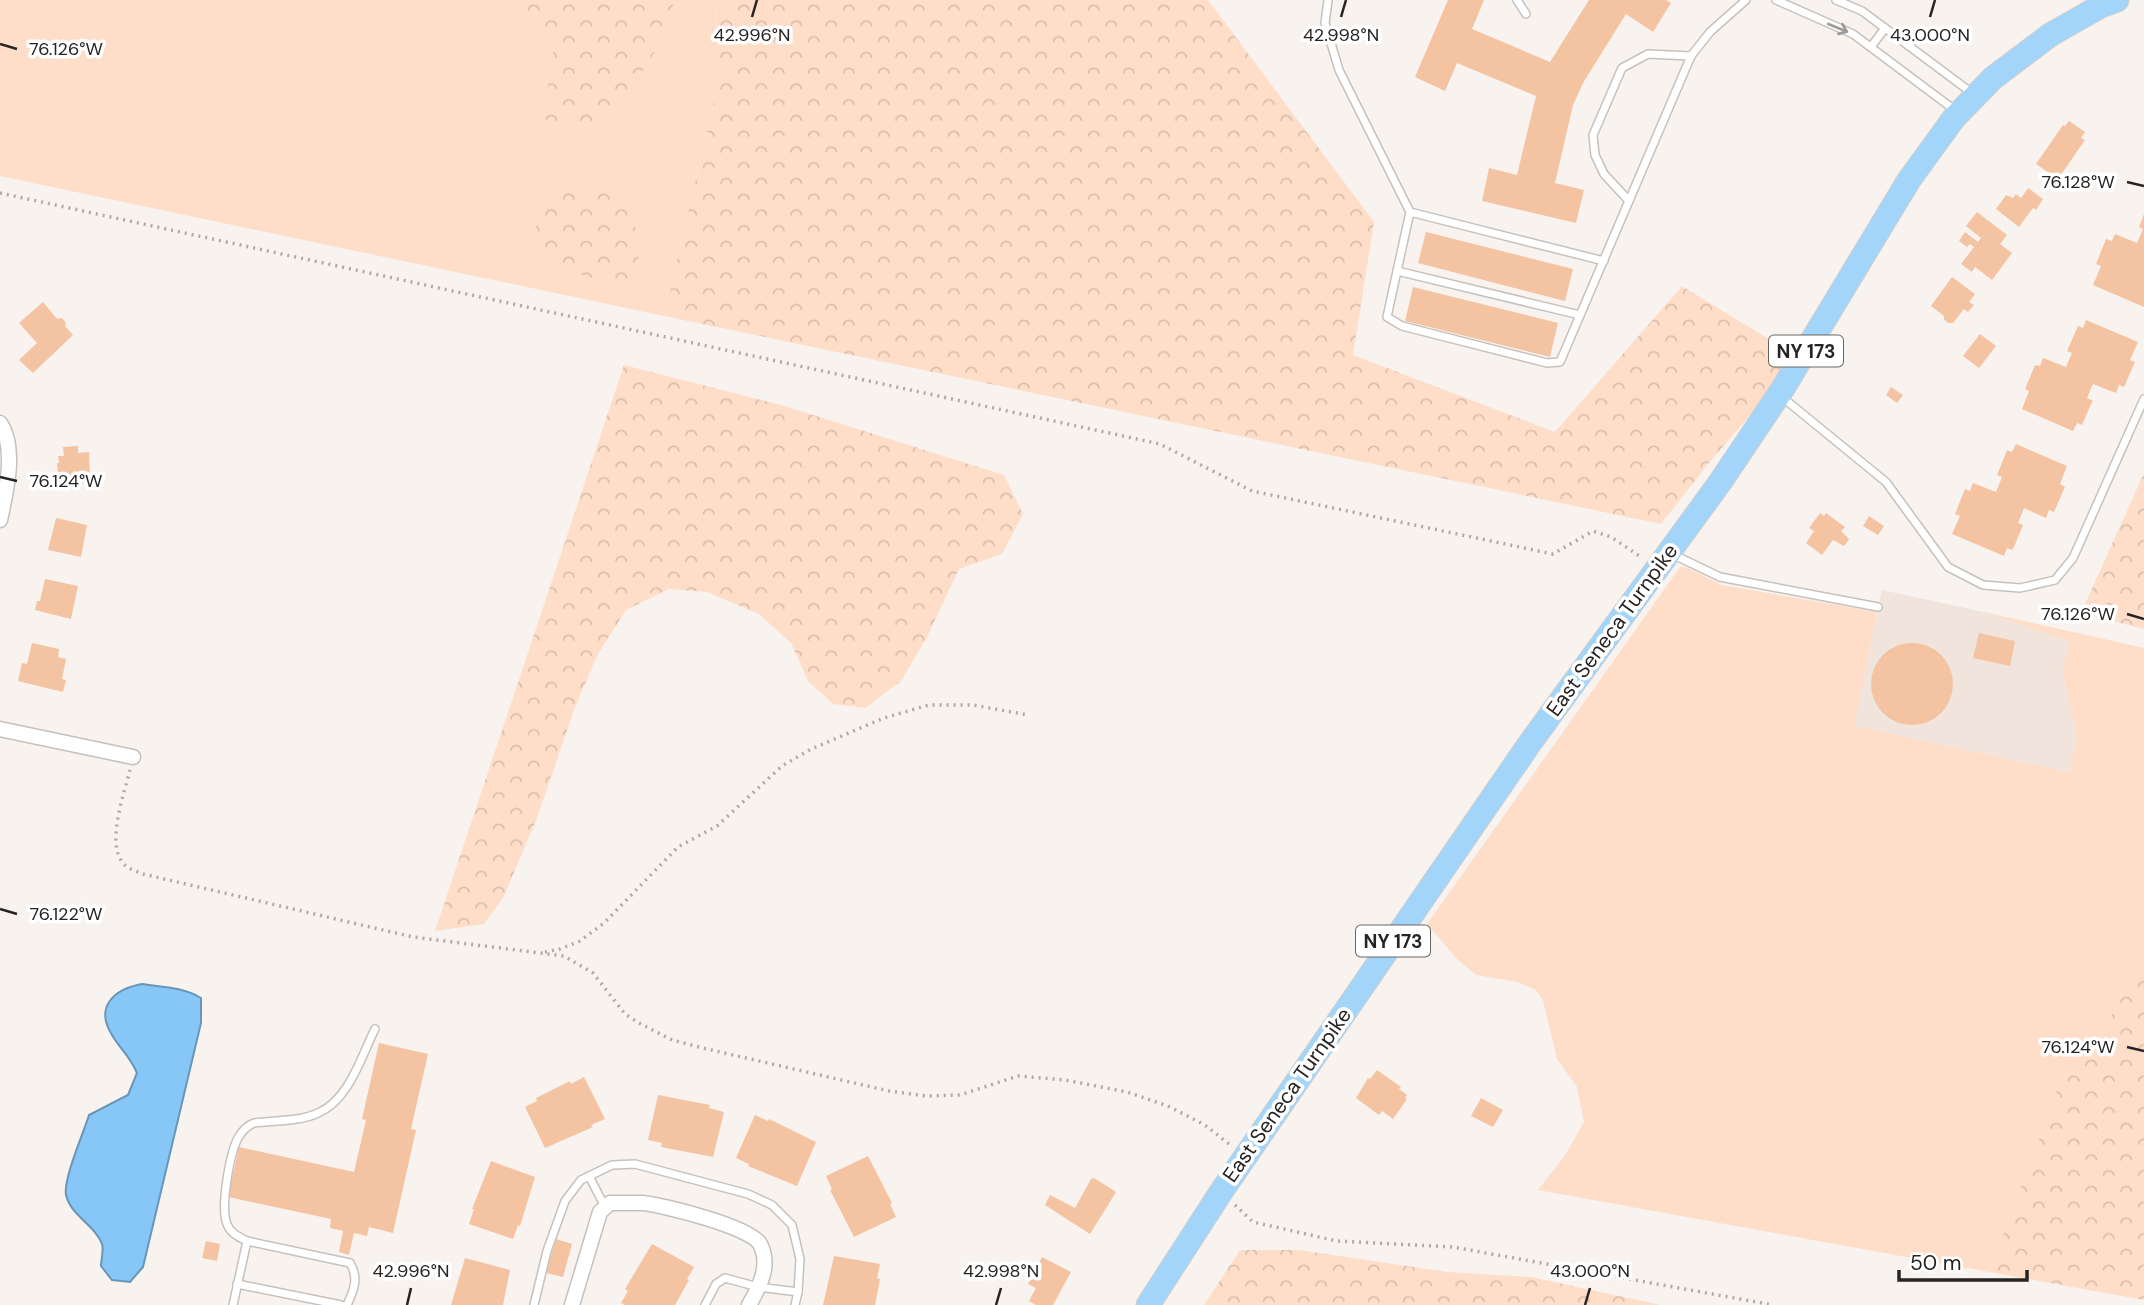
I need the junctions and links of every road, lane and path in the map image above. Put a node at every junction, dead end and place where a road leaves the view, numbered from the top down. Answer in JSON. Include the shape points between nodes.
{"nodes":[{"id":1,"x":1328,"y":0,"type":"edge"},
{"id":2,"x":1517,"y":0,"type":"edge"},
{"id":3,"x":1746,"y":0,"type":"edge"},
{"id":4,"x":1776,"y":0,"type":"edge"},
{"id":5,"x":1836,"y":0,"type":"edge"},
{"id":6,"x":2117,"y":0,"type":"edge"},
{"id":7,"x":1526,"y":13,"type":"dead end"},
{"id":8,"x":1885,"y":28,"type":"junction"},
{"id":9,"x":1871,"y":47,"type":"junction"},
{"id":10,"x":1691,"y":55,"type":"junction"},
{"id":11,"x":1975,"y":96,"type":"junction"},
{"id":12,"x":1959,"y":113,"type":"junction"},
{"id":13,"x":0,"y":193,"type":"edge"},
{"id":14,"x":1629,"y":201,"type":"junction"},
{"id":15,"x":1410,"y":212,"type":"junction"},
{"id":16,"x":1604,"y":261,"type":"junction"},
{"id":17,"x":1397,"y":271,"type":"junction"},
{"id":18,"x":1580,"y":315,"type":"junction"},
{"id":19,"x":1779,"y":394,"type":"junction"},
{"id":20,"x":2144,"y":399,"type":"edge"},
{"id":21,"x":0,"y":423,"type":"edge"},
{"id":22,"x":0,"y":520,"type":"edge"},
{"id":23,"x":1663,"y":561,"type":"junction"},
{"id":24,"x":1878,"y":607,"type":"dead end"},
{"id":25,"x":1028,"y":715,"type":"dead end"},
{"id":26,"x":0,"y":729,"type":"edge"},
{"id":27,"x":133,"y":757,"type":"joint"},
{"id":28,"x":540,"y":953,"type":"junction"},
{"id":29,"x":375,"y":1029,"type":"dead end"},
{"id":30,"x":1245,"y":1157,"type":"junction"},
{"id":31,"x":589,"y":1176,"type":"junction"},
{"id":32,"x":1220,"y":1192,"type":"junction"},
{"id":33,"x":606,"y":1207,"type":"junction"},
{"id":34,"x":247,"y":1241,"type":"junction"},
{"id":35,"x":237,"y":1284,"type":"junction"},
{"id":36,"x":758,"y":1287,"type":"junction"},
{"id":37,"x":798,"y":1292,"type":"junction"},
{"id":38,"x":233,"y":1305,"type":"edge"},
{"id":39,"x":341,"y":1305,"type":"edge"},
{"id":40,"x":347,"y":1305,"type":"edge"},
{"id":41,"x":534,"y":1305,"type":"edge"},
{"id":42,"x":572,"y":1305,"type":"edge"},
{"id":43,"x":705,"y":1305,"type":"edge"},
{"id":44,"x":749,"y":1305,"type":"edge"},
{"id":45,"x":796,"y":1305,"type":"edge"},
{"id":46,"x":1149,"y":1305,"type":"edge"},
{"id":47,"x":1773,"y":1305,"type":"edge"}],
"edges":[{"from":1,"to":15,"type":"lane","via":[[1325,23],[1339,70]]},
{"from":2,"to":7,"type":"lane"},
{"from":3,"to":10,"type":"lane"},
{"from":4,"to":9,"type":"lane","one_way":true,"via":[[1853,34]]},
{"from":5,"to":8,"type":"lane"},
{"from":6,"to":11,"type":"main road","name":"East Seneca Turnpike","number":"NY 173","via":[[2050,35]]},
{"from":8,"to":9,"type":"lane"},
{"from":8,"to":11,"type":"lane"},
{"from":9,"to":12,"type":"lane"},
{"from":10,"to":14,"type":"lane"},
{"from":10,"to":14,"type":"lane","via":[[1648,54],[1622,68],[1593,135],[1595,155],[1604,174]]},
{"from":11,"to":12,"type":"main road","name":"East Seneca Turnpike","number":"NY 173"},
{"from":12,"to":19,"type":"main road","name":"East Seneca Turnpike","number":"NY 173","via":[[1909,180]]},
{"from":13,"to":23,"type":"path","via":[[1160,444],[1252,491],[1553,554],[1593,531]]},
{"from":14,"to":16,"type":"lane"},
{"from":15,"to":16,"type":"lane"},
{"from":15,"to":17,"type":"lane"},
{"from":16,"to":18,"type":"lane"},
{"from":17,"to":18,"type":"lane"},
{"from":17,"to":18,"type":"lane","via":[[1387,317],[1402,326],[1547,363],[1560,362]]},
{"from":19,"to":20,"type":"lane","via":[[1886,482],[1948,567],[1983,584],[2020,588],[2055,580],[2073,558]]},
{"from":19,"to":23,"type":"main road","name":"East Seneca Turnpike","number":"NY 173"},
{"from":21,"to":22,"type":"street","via":[[7,433],[8,481]]},
{"from":23,"to":24,"type":"lane","via":[[1720,577]]},
{"from":23,"to":30,"type":"main road","name":"East Seneca Turnpike","number":"NY 173","via":[[1530,743]]},
{"from":25,"to":28,"type":"path","via":[[973,705],[929,705],[884,718],[811,749],[782,766],[717,827],[678,847],[596,929],[580,941]]},
{"from":26,"to":27,"type":"street"},
{"from":27,"to":28,"type":"path","via":[[116,831],[117,852],[130,869],[413,937]]},
{"from":28,"to":30,"type":"path","via":[[583,966],[625,1014],[672,1040],[926,1096],[960,1094],[1018,1076],[1114,1090],[1168,1106],[1205,1125]]},
{"from":29,"to":34,"type":"lane","via":[[334,1103],[306,1117],[247,1125],[236,1140],[224,1209],[233,1233]]},
{"from":30,"to":32,"type":"main road","name":"East Seneca Turnpike","number":"NY 173"},
{"from":31,"to":33,"type":"lane"},
{"from":31,"to":37,"type":"lane","via":[[612,1165],[635,1164],[748,1194],[772,1205],[792,1225],[800,1259]]},
{"from":31,"to":41,"type":"lane","via":[[565,1201]]},
{"from":32,"to":46,"type":"main road","name":"East Seneca Turnpike","number":"NY 173"},
{"from":32,"to":47,"type":"path","via":[[1253,1222],[1336,1241],[1452,1247]]},
{"from":33,"to":36,"type":"street","via":[[610,1203],[645,1203],[747,1232],[759,1243],[766,1269]]},
{"from":33,"to":42,"type":"street","via":[[600,1212]]},
{"from":34,"to":35,"type":"lane"},
{"from":34,"to":40,"type":"lane","via":[[351,1263],[356,1273]]},
{"from":35,"to":38,"type":"lane"},
{"from":35,"to":39,"type":"lane"},
{"from":36,"to":37,"type":"lane"},
{"from":36,"to":43,"type":"lane","via":[[725,1278],[716,1284]]},
{"from":36,"to":44,"type":"street"},
{"from":37,"to":45,"type":"lane"}]}
